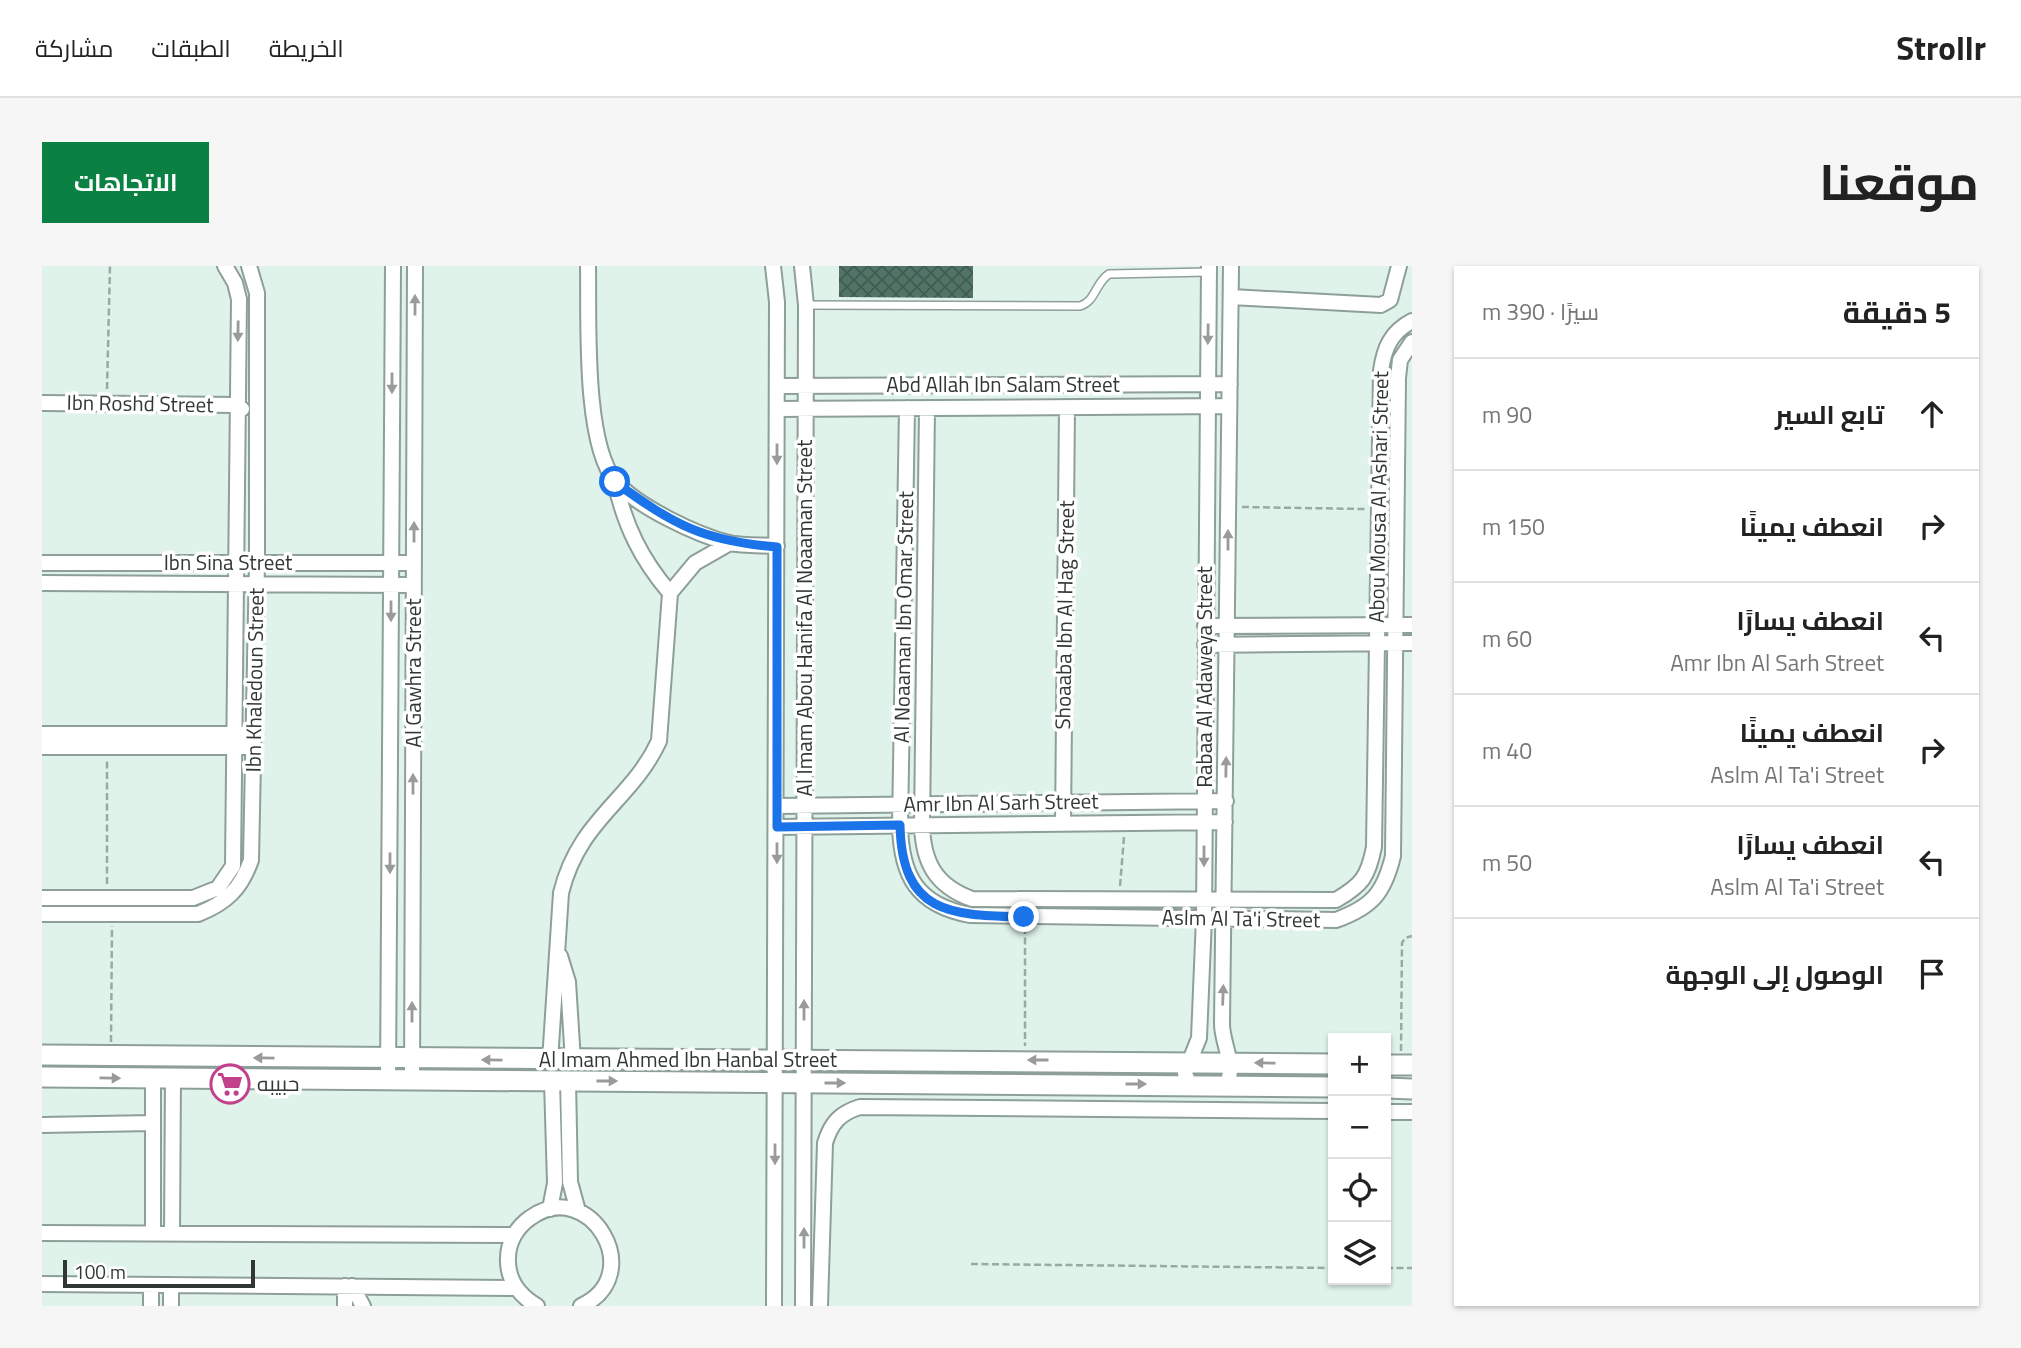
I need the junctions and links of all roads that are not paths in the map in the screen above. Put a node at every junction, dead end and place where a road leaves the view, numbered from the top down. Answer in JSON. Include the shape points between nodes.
{"nodes":[{"id":1,"x":225,"y":266,"type":"edge"},
{"id":2,"x":248,"y":266,"type":"edge"},
{"id":3,"x":393,"y":266,"type":"edge"},
{"id":4,"x":415,"y":266,"type":"edge"},
{"id":5,"x":588,"y":266,"type":"edge"},
{"id":6,"x":774,"y":266,"type":"edge"},
{"id":7,"x":802,"y":266,"type":"edge"},
{"id":8,"x":1231,"y":266,"type":"edge"},
{"id":9,"x":1399,"y":266,"type":"edge"},
{"id":10,"x":1209,"y":269,"type":"edge"},
{"id":11,"x":1231,"y":297,"type":"junction"},
{"id":12,"x":806,"y":304,"type":"junction"},
{"id":13,"x":1412,"y":321,"type":"edge"},
{"id":14,"x":1412,"y":342,"type":"edge"},
{"id":15,"x":1207,"y":384,"type":"junction"},
{"id":16,"x":1230,"y":384,"type":"junction"},
{"id":17,"x":777,"y":386,"type":"junction"},
{"id":18,"x":806,"y":386,"type":"junction"},
{"id":19,"x":42,"y":403,"type":"edge"},
{"id":20,"x":257,"y":403,"type":"junction"},
{"id":21,"x":237,"y":405,"type":"junction"},
{"id":22,"x":1207,"y":406,"type":"junction"},
{"id":23,"x":1229,"y":406,"type":"junction"},
{"id":24,"x":1067,"y":407,"type":"junction"},
{"id":25,"x":907,"y":408,"type":"junction"},
{"id":26,"x":927,"y":408,"type":"junction"},
{"id":27,"x":777,"y":409,"type":"junction"},
{"id":28,"x":806,"y":409,"type":"junction"},
{"id":29,"x":615,"y":482,"type":"junction"},
{"id":30,"x":730,"y":543,"type":"junction"},
{"id":31,"x":777,"y":547,"type":"junction"},
{"id":32,"x":42,"y":563,"type":"edge"},
{"id":33,"x":257,"y":563,"type":"junction"},
{"id":34,"x":392,"y":563,"type":"junction"},
{"id":35,"x":414,"y":563,"type":"junction"},
{"id":36,"x":235,"y":564,"type":"junction"},
{"id":37,"x":42,"y":583,"type":"edge"},
{"id":38,"x":235,"y":584,"type":"junction"},
{"id":39,"x":392,"y":584,"type":"junction"},
{"id":40,"x":257,"y":585,"type":"junction"},
{"id":41,"x":414,"y":585,"type":"junction"},
{"id":42,"x":670,"y":593,"type":"junction"},
{"id":43,"x":1377,"y":625,"type":"junction"},
{"id":44,"x":1396,"y":625,"type":"junction"},
{"id":45,"x":1412,"y":625,"type":"edge"},
{"id":46,"x":1205,"y":626,"type":"junction"},
{"id":47,"x":1227,"y":626,"type":"junction"},
{"id":48,"x":1412,"y":643,"type":"edge"},
{"id":49,"x":1376,"y":644,"type":"junction"},
{"id":50,"x":1396,"y":644,"type":"junction"},
{"id":51,"x":1205,"y":645,"type":"junction"},
{"id":52,"x":1227,"y":645,"type":"junction"},
{"id":53,"x":42,"y":734,"type":"edge"},
{"id":54,"x":235,"y":741,"type":"junction"},
{"id":55,"x":254,"y":741,"type":"junction"},
{"id":56,"x":104,"y":743,"type":"junction"},
{"id":57,"x":42,"y":747,"type":"edge"},
{"id":58,"x":1204,"y":801,"type":"junction"},
{"id":59,"x":1226,"y":801,"type":"junction"},
{"id":60,"x":1063,"y":802,"type":"junction"},
{"id":61,"x":900,"y":804,"type":"junction"},
{"id":62,"x":922,"y":804,"type":"junction"},
{"id":63,"x":804,"y":805,"type":"junction"},
{"id":64,"x":777,"y":806,"type":"junction"},
{"id":65,"x":1204,"y":822,"type":"junction"},
{"id":66,"x":1226,"y":822,"type":"junction"},
{"id":67,"x":1063,"y":824,"type":"junction"},
{"id":68,"x":900,"y":825,"type":"junction"},
{"id":69,"x":922,"y":825,"type":"junction"},
{"id":70,"x":777,"y":827,"type":"junction"},
{"id":71,"x":804,"y":827,"type":"junction"},
{"id":72,"x":42,"y":898,"type":"edge"},
{"id":73,"x":107,"y":898,"type":"junction"},
{"id":74,"x":1204,"y":900,"type":"junction"},
{"id":75,"x":1225,"y":901,"type":"junction"},
{"id":76,"x":42,"y":914,"type":"edge"},
{"id":77,"x":109,"y":914,"type":"junction"},
{"id":78,"x":1204,"y":918,"type":"junction"},
{"id":79,"x":1225,"y":919,"type":"junction"},
{"id":80,"x":559,"y":954,"type":"junction"},
{"id":81,"x":42,"y":1055,"type":"edge"},
{"id":82,"x":82,"y":1055,"type":"junction"},
{"id":83,"x":389,"y":1059,"type":"junction"},
{"id":84,"x":412,"y":1059,"type":"junction"},
{"id":85,"x":776,"y":1059,"type":"junction"},
{"id":86,"x":804,"y":1059,"type":"junction"},
{"id":87,"x":550,"y":1060,"type":"junction"},
{"id":88,"x":573,"y":1061,"type":"junction"},
{"id":89,"x":1191,"y":1062,"type":"junction"},
{"id":90,"x":1230,"y":1063,"type":"junction"},
{"id":91,"x":1328,"y":1064,"type":"edge"},
{"id":92,"x":42,"y":1077,"type":"edge"},
{"id":93,"x":81,"y":1078,"type":"junction"},
{"id":94,"x":163,"y":1078,"type":"junction"},
{"id":95,"x":388,"y":1080,"type":"junction"},
{"id":96,"x":412,"y":1080,"type":"junction"},
{"id":97,"x":560,"y":1081,"type":"junction"},
{"id":98,"x":776,"y":1083,"type":"junction"},
{"id":99,"x":804,"y":1083,"type":"junction"},
{"id":100,"x":1189,"y":1084,"type":"junction"},
{"id":101,"x":1226,"y":1085,"type":"junction"},
{"id":102,"x":1328,"y":1087,"type":"edge"},
{"id":103,"x":1391,"y":1088,"type":"edge"},
{"id":104,"x":1412,"y":1089,"type":"edge"},
{"id":105,"x":1328,"y":1111,"type":"edge"},
{"id":106,"x":1391,"y":1112,"type":"edge"},
{"id":107,"x":1412,"y":1112,"type":"edge"},
{"id":108,"x":153,"y":1123,"type":"junction"},
{"id":109,"x":42,"y":1125,"type":"edge"},
{"id":110,"x":550,"y":1209,"type":"junction"},
{"id":111,"x":578,"y":1211,"type":"junction"},
{"id":112,"x":42,"y":1233,"type":"edge"},
{"id":113,"x":153,"y":1234,"type":"junction"},
{"id":114,"x":172,"y":1234,"type":"junction"},
{"id":115,"x":514,"y":1235,"type":"junction"},
{"id":116,"x":42,"y":1284,"type":"edge"},
{"id":117,"x":151,"y":1285,"type":"junction"},
{"id":118,"x":171,"y":1285,"type":"junction"},
{"id":119,"x":348,"y":1286,"type":"junction"},
{"id":120,"x":516,"y":1288,"type":"junction"},
{"id":121,"x":151,"y":1306,"type":"edge"},
{"id":122,"x":171,"y":1306,"type":"edge"},
{"id":123,"x":345,"y":1306,"type":"edge"},
{"id":124,"x":363,"y":1306,"type":"edge"},
{"id":125,"x":536,"y":1306,"type":"edge"},
{"id":126,"x":581,"y":1306,"type":"edge"},
{"id":127,"x":774,"y":1306,"type":"edge"},
{"id":128,"x":803,"y":1306,"type":"edge"},
{"id":129,"x":820,"y":1306,"type":"edge"}],
"edges":[{"from":1,"to":21,"type":"street","name":"Ibn Khaledoun Street","one_way":true,"via":[[239,299]]},
{"from":2,"to":20,"type":"street","name":"Ibn Khaledoun Street","via":[[257,293]]},
{"from":3,"to":34,"type":"street","name":"Al Gawhra Street","one_way":true},
{"from":35,"to":4,"type":"street","name":"Al Gawhra Street","one_way":true},
{"from":5,"to":29,"type":"street","via":[[589,366],[596,429]]},
{"from":6,"to":17,"type":"street","name":"Al Imam Abou Hanifa Al Noaaman Street"},
{"from":7,"to":12,"type":"street","name":"Al Imam Abou Hanifa Al Noaaman Street"},
{"from":8,"to":11,"type":"street","name":"Rabaa Al Adaweya Street"},
{"from":9,"to":11,"type":"street","via":[[1390,300],[1381,305]]},
{"from":10,"to":12,"type":"lane","via":[[1109,274],[1091,300],[1080,306]]},
{"from":10,"to":15,"type":"street","name":"Rabaa Al Adaweya Street","one_way":true},
{"from":11,"to":16,"type":"street","name":"Rabaa Al Adaweya Street"},
{"from":12,"to":18,"type":"street","name":"Al Imam Abou Hanifa Al Noaaman Street"},
{"from":13,"to":43,"type":"street","name":"Abou Mousa Al Ashari Street","via":[[1394,335],[1384,351]]},
{"from":14,"to":44,"type":"street","name":"Abou Mousa Al Ashari Street","via":[[1400,360],[1398,378]]},
{"from":15,"to":16,"type":"street","name":"Abd Allah Ibn Salam Street"},
{"from":15,"to":18,"type":"street","name":"Abd Allah Ibn Salam Street"},
{"from":15,"to":22,"type":"street","name":"Rabaa Al Adaweya Street"},
{"from":16,"to":23,"type":"street","name":"Rabaa Al Adaweya Street"},
{"from":17,"to":18,"type":"street","name":"Abd Allah Ibn Salam Street"},
{"from":17,"to":27,"type":"street","name":"Al Imam Abou Hanifa Al Noaaman Street"},
{"from":18,"to":28,"type":"street","name":"Al Imam Abou Hanifa Al Noaaman Street"},
{"from":19,"to":21,"type":"street","name":"Ibn Roshd Street"},
{"from":20,"to":21,"type":"street","name":"Ibn Roshd Street","via":[[249,411]]},
{"from":20,"to":33,"type":"street","name":"Ibn Khaledoun Street"},
{"from":21,"to":36,"type":"street","name":"Ibn Khaledoun Street"},
{"from":22,"to":23,"type":"street","name":"Abd Allah Ibn Salam Street"},
{"from":22,"to":24,"type":"street","name":"Abd Allah Ibn Salam Street"},
{"from":22,"to":46,"type":"street","name":"Rabaa Al Adaweya Street"},
{"from":47,"to":23,"type":"street","name":"Rabaa Al Adaweya Street","one_way":true},
{"from":24,"to":26,"type":"street","name":"Abd Allah Ibn Salam Street"},
{"from":24,"to":60,"type":"street","name":"Shoaaba Ibn Al Hag Street"},
{"from":25,"to":26,"type":"street","name":"Abd Allah Ibn Salam Street"},
{"from":25,"to":28,"type":"street","name":"Abd Allah Ibn Salam Street"},
{"from":25,"to":61,"type":"street","name":"Al Noaaman Ibn Omar Street"},
{"from":26,"to":62,"type":"street","name":"Al Noaaman Ibn Omar Street"},
{"from":27,"to":28,"type":"street","name":"Abd Allah Ibn Salam Street"},
{"from":27,"to":31,"type":"street","name":"Al Imam Abou Hanifa Al Noaaman Street","one_way":true},
{"from":28,"to":63,"type":"street","name":"Al Imam Abou Hanifa Al Noaaman Street"},
{"from":29,"to":30,"type":"street","via":[[679,525]]},
{"from":29,"to":42,"type":"street","via":[[633,542]]},
{"from":30,"to":31,"type":"street"},
{"from":30,"to":42,"type":"street","via":[[695,563]]},
{"from":31,"to":64,"type":"street","name":"Al Imam Abou Hanifa Al Noaaman Street"},
{"from":32,"to":36,"type":"street","name":"Ibn Sina Street"},
{"from":33,"to":34,"type":"street","name":"Ibn Sina Street"},
{"from":33,"to":36,"type":"street","name":"Ibn Sina Street"},
{"from":33,"to":40,"type":"street","name":"Ibn Khaledoun Street"},
{"from":34,"to":35,"type":"street","name":"Ibn Sina Street"},
{"from":34,"to":39,"type":"street","name":"Al Gawhra Street"},
{"from":35,"to":41,"type":"street","name":"Al Gawhra Street"},
{"from":36,"to":38,"type":"street","name":"Ibn Khaledoun Street"},
{"from":37,"to":38,"type":"street","name":"Ibn Sina Street"},
{"from":38,"to":40,"type":"street","name":"Ibn Sina Street"},
{"from":38,"to":54,"type":"street","name":"Ibn Khaledoun Street"},
{"from":39,"to":40,"type":"street","name":"Ibn Sina Street"},
{"from":39,"to":41,"type":"street","name":"Ibn Sina Street"},
{"from":39,"to":83,"type":"street","name":"Al Gawhra Street","one_way":true},
{"from":40,"to":55,"type":"street","name":"Ibn Khaledoun Street"},
{"from":84,"to":41,"type":"street","name":"Al Gawhra Street","one_way":true},
{"from":42,"to":80,"type":"street","via":[[659,741],[577,848],[561,893]]},
{"from":43,"to":44,"type":"street"},
{"from":43,"to":47,"type":"street"},
{"from":43,"to":49,"type":"street","name":"Abou Mousa Al Ashari Street"},
{"from":44,"to":45,"type":"street"},
{"from":44,"to":50,"type":"street","name":"Abou Mousa Al Ashari Street"},
{"from":46,"to":47,"type":"street"},
{"from":46,"to":51,"type":"street","name":"Rabaa Al Adaweya Street"},
{"from":47,"to":52,"type":"street","name":"Rabaa Al Adaweya Street"},
{"from":48,"to":50,"type":"street"},
{"from":49,"to":50,"type":"street"},
{"from":49,"to":52,"type":"street"},
{"from":49,"to":75,"type":"street","name":"Aslm Al Ta'i Street","via":[[1370,870],[1356,888],[1336,900]]},
{"from":50,"to":79,"type":"street","name":"Aslm Al Ta'i Street","via":[[1393,856],[1382,888],[1358,912],[1336,920]]},
{"from":51,"to":52,"type":"street"},
{"from":51,"to":58,"type":"street","name":"Rabaa Al Adaweya Street"},
{"from":59,"to":52,"type":"street","name":"Rabaa Al Adaweya Street","one_way":true},
{"from":53,"to":56,"type":"street"},
{"from":54,"to":55,"type":"street"},
{"from":54,"to":56,"type":"street"},
{"from":54,"to":73,"type":"street","name":"Ibn Khaledoun Street","via":[[235,853],[218,888],[193,898]]},
{"from":55,"to":77,"type":"street","name":"Ibn Khaledoun Street","via":[[251,860],[232,895],[198,914]]},
{"from":56,"to":57,"type":"street"},
{"from":58,"to":59,"type":"street","name":"Amr Ibn Al Sarh Street"},
{"from":58,"to":60,"type":"street","name":"Amr Ibn Al Sarh Street"},
{"from":58,"to":65,"type":"street","name":"Rabaa Al Adaweya Street"},
{"from":59,"to":66,"type":"street","name":"Rabaa Al Adaweya Street"},
{"from":60,"to":62,"type":"street","name":"Amr Ibn Al Sarh Street"},
{"from":60,"to":67,"type":"street","name":"Shoaaba Ibn Al Hag Street"},
{"from":61,"to":62,"type":"street","name":"Amr Ibn Al Sarh Street"},
{"from":61,"to":63,"type":"street","name":"Amr Ibn Al Sarh Street"},
{"from":61,"to":68,"type":"street","name":"Al Noaaman Ibn Omar Street"},
{"from":62,"to":69,"type":"street","name":"Al Noaaman Ibn Omar Street"},
{"from":63,"to":64,"type":"street","name":"Amr Ibn Al Sarh Street"},
{"from":63,"to":71,"type":"street","name":"Al Imam Abou Hanifa Al Noaaman Street"},
{"from":64,"to":70,"type":"street","name":"Al Imam Abou Hanifa Al Noaaman Street"},
{"from":65,"to":66,"type":"street","name":"Amr Ibn Al Sarh Street"},
{"from":65,"to":67,"type":"street","name":"Amr Ibn Al Sarh Street"},
{"from":65,"to":74,"type":"street","name":"Rabaa Al Adaweya Street","one_way":true},
{"from":66,"to":75,"type":"street","name":"Rabaa Al Adaweya Street"},
{"from":67,"to":69,"type":"street","name":"Amr Ibn Al Sarh Street"},
{"from":68,"to":69,"type":"street","name":"Amr Ibn Al Sarh Street"},
{"from":68,"to":71,"type":"street","name":"Amr Ibn Al Sarh Street"},
{"from":68,"to":78,"type":"street","name":"Aslm Al Ta'i Street","via":[[904,868],[924,895],[953,912]]},
{"from":69,"to":74,"type":"street","name":"Aslm Al Ta'i Street","via":[[927,863],[938,880],[972,899]]},
{"from":70,"to":71,"type":"street","name":"Amr Ibn Al Sarh Street"},
{"from":70,"to":85,"type":"street","name":"Al Imam Abou Hanifa Al Noaaman Street","one_way":true},
{"from":86,"to":71,"type":"street","name":"Al Imam Abou Hanifa Al Noaaman Street","one_way":true},
{"from":72,"to":73,"type":"street","name":"Ibn Khaledoun Street"},
{"from":73,"to":77,"type":"street"},
{"from":74,"to":75,"type":"street","name":"Aslm Al Ta'i Street"},
{"from":74,"to":78,"type":"street","name":"Rabaa Al Adaweya Street"},
{"from":75,"to":79,"type":"street","name":"Rabaa Al Adaweya Street"},
{"from":76,"to":77,"type":"street","name":"Ibn Khaledoun Street"},
{"from":78,"to":79,"type":"street","name":"Aslm Al Ta'i Street"},
{"from":78,"to":89,"type":"street","name":"Rabaa Al Adaweya Street","via":[[1199,1038]]},
{"from":90,"to":79,"type":"street","name":"Rabaa Al Adaweya Street","one_way":true,"via":[[1222,1034]]},
{"from":80,"to":87,"type":"street"},
{"from":80,"to":88,"type":"street","via":[[568,982]]},
{"from":81,"to":82,"type":"street","name":"Al Imam Ahmed Ibn Hanbal Street"},
{"from":83,"to":82,"type":"street","name":"Al Imam Ahmed Ibn Hanbal Street","one_way":true},
{"from":82,"to":93,"type":"street"},
{"from":83,"to":84,"type":"street","name":"Al Imam Ahmed Ibn Hanbal Street"},
{"from":83,"to":95,"type":"street","name":"Al Gawhra Street"},
{"from":87,"to":84,"type":"street","name":"Al Imam Ahmed Ibn Hanbal Street","one_way":true},
{"from":84,"to":96,"type":"street","name":"Al Gawhra Street"},
{"from":85,"to":86,"type":"street","name":"Al Imam Ahmed Ibn Hanbal Street"},
{"from":85,"to":88,"type":"street","name":"Al Imam Ahmed Ibn Hanbal Street"},
{"from":85,"to":98,"type":"street","name":"Al Imam Abou Hanifa Al Noaaman Street"},
{"from":89,"to":86,"type":"street","name":"Al Imam Ahmed Ibn Hanbal Street","one_way":true},
{"from":86,"to":99,"type":"street","name":"Al Imam Abou Hanifa Al Noaaman Street"},
{"from":87,"to":88,"type":"street","name":"Al Imam Ahmed Ibn Hanbal Street"},
{"from":89,"to":90,"type":"street","name":"Al Imam Ahmed Ibn Hanbal Street"},
{"from":89,"to":100,"type":"street","name":"Rabaa Al Adaweya Street","via":[[1185,1073]]},
{"from":91,"to":90,"type":"street","name":"Al Imam Ahmed Ibn Hanbal Street","one_way":true},
{"from":90,"to":101,"type":"street","name":"Rabaa Al Adaweya Street"},
{"from":92,"to":93,"type":"street","name":"Al Imam Ahmed Ibn Hanbal Street"},
{"from":93,"to":94,"type":"street","name":"Al Imam Ahmed Ibn Hanbal Street","one_way":true},
{"from":94,"to":95,"type":"street","name":"Al Imam Ahmed Ibn Hanbal Street"},
{"from":94,"to":108,"type":"street"},
{"from":94,"to":114,"type":"street"},
{"from":95,"to":96,"type":"street","name":"Al Imam Ahmed Ibn Hanbal Street"},
{"from":96,"to":97,"type":"street","name":"Al Imam Ahmed Ibn Hanbal Street"},
{"from":97,"to":98,"type":"street","name":"Al Imam Ahmed Ibn Hanbal Street","one_way":true},
{"from":97,"to":110,"type":"street"},
{"from":97,"to":111,"type":"street","via":[[570,1182]]},
{"from":98,"to":99,"type":"street","name":"Al Imam Ahmed Ibn Hanbal Street"},
{"from":98,"to":127,"type":"street","name":"Al Imam Abou Hanifa Al Noaaman Street","one_way":true},
{"from":99,"to":100,"type":"street","name":"Al Imam Ahmed Ibn Hanbal Street","one_way":true},
{"from":128,"to":99,"type":"street","name":"Al Imam Abou Hanifa Al Noaaman Street","one_way":true},
{"from":100,"to":101,"type":"street","name":"Al Imam Ahmed Ibn Hanbal Street"},
{"from":101,"to":102,"type":"street","name":"Al Imam Ahmed Ibn Hanbal Street"},
{"from":103,"to":104,"type":"street"},
{"from":105,"to":129,"type":"street","via":[[860,1107],[847,1111],[836,1119],[825,1143]]},
{"from":106,"to":107,"type":"street"},
{"from":108,"to":109,"type":"street"},
{"from":108,"to":113,"type":"street"},
{"from":110,"to":111,"type":"street"},
{"from":110,"to":115,"type":"street","via":[[529,1218]]},
{"from":111,"to":126,"type":"street","via":[[603,1231],[611,1261],[600,1291]]},
{"from":112,"to":113,"type":"street"},
{"from":113,"to":114,"type":"street"},
{"from":114,"to":115,"type":"street"},
{"from":115,"to":120,"type":"street","via":[[508,1268]]},
{"from":116,"to":117,"type":"street"},
{"from":117,"to":118,"type":"street"},
{"from":117,"to":121,"type":"street"},
{"from":118,"to":119,"type":"street"},
{"from":118,"to":122,"type":"street"},
{"from":119,"to":120,"type":"street"},
{"from":119,"to":123,"type":"street"},
{"from":119,"to":124,"type":"street"},
{"from":120,"to":125,"type":"street"}]}
